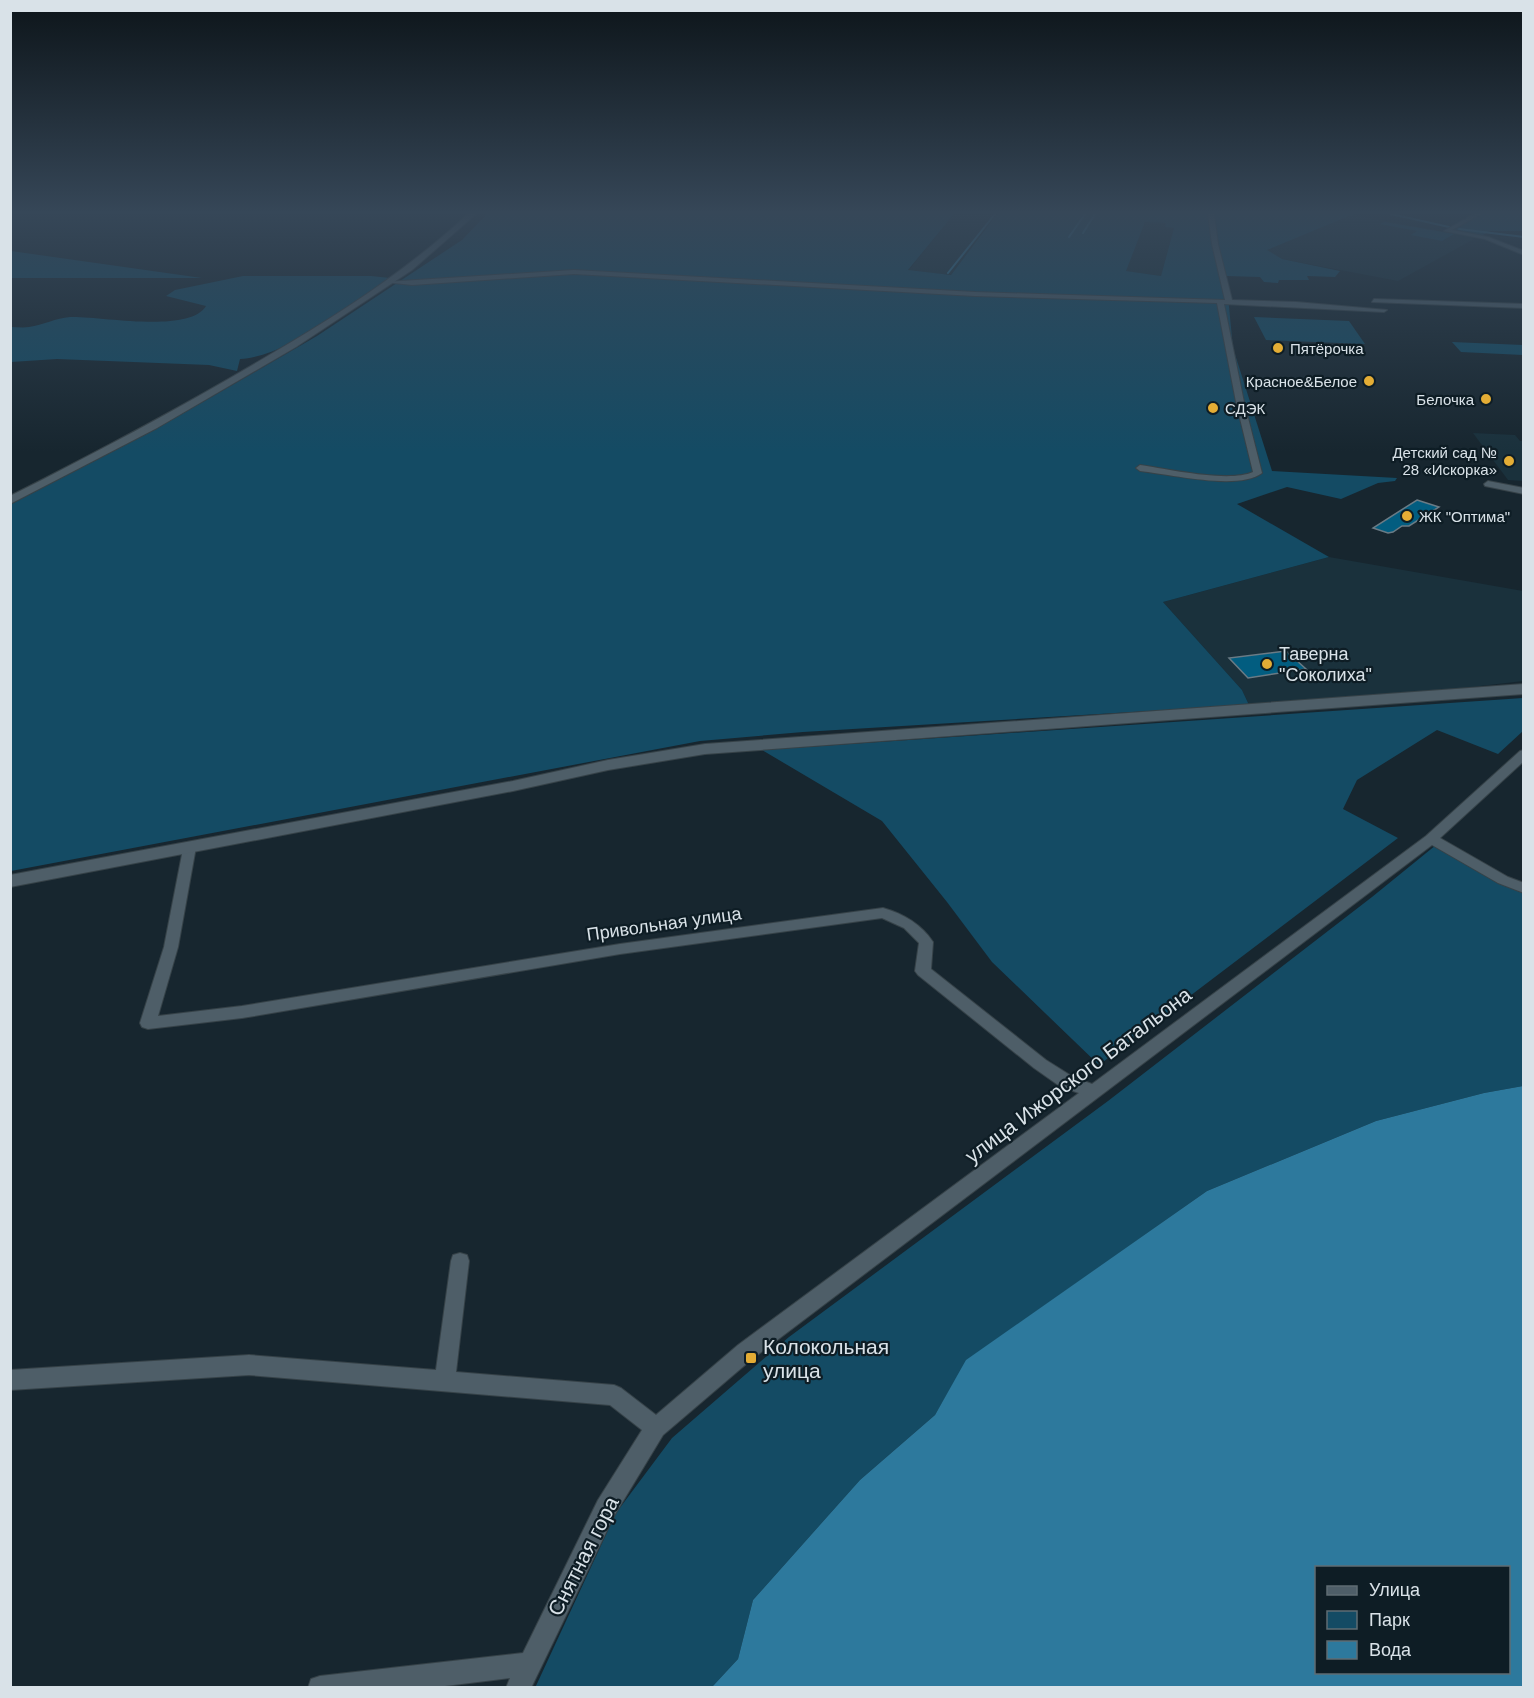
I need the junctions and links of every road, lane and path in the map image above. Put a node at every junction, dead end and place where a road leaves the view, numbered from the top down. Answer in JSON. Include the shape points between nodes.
{"nodes":[{"id":1,"x":371,"y":293,"type":"edge"},
{"id":2,"x":961,"y":293,"type":"edge"},
{"id":3,"x":1223,"y":293,"type":"edge"},
{"id":4,"x":1224,"y":302,"type":"junction"},
{"id":5,"x":1524,"y":306,"type":"edge"},
{"id":6,"x":1140,"y":468,"type":"dead end"},
{"id":7,"x":1488,"y":484,"type":"dead end"},
{"id":8,"x":1524,"y":491,"type":"edge"},
{"id":9,"x":10,"y":501,"type":"edge"},
{"id":10,"x":1524,"y":689,"type":"edge"},
{"id":11,"x":1524,"y":754,"type":"edge"},
{"id":12,"x":1431,"y":839,"type":"junction"},
{"id":13,"x":189,"y":847,"type":"junction"},
{"id":14,"x":10,"y":881,"type":"edge"},
{"id":15,"x":1524,"y":888,"type":"edge"},
{"id":16,"x":1094,"y":1091,"type":"junction"},
{"id":17,"x":460,"y":1261,"type":"dead end"},
{"id":18,"x":10,"y":1380,"type":"edge"},
{"id":19,"x":445,"y":1381,"type":"junction"},
{"id":20,"x":656,"y":1428,"type":"junction"},
{"id":21,"x":528,"y":1664,"type":"junction"},
{"id":22,"x":320,"y":1688,"type":"edge"},
{"id":23,"x":518,"y":1688,"type":"edge"}],
"edges":[{"from":1,"to":9,"type":"street","via":[[264,364]]},
{"from":2,"to":4,"type":"street"},
{"from":3,"to":4,"type":"street"},
{"from":4,"to":5,"type":"street","via":[[1384,310],[1374,301]]},
{"from":4,"to":6,"type":"street","via":[[1240,402],[1258,473],[1235,480]]},
{"from":7,"to":8,"type":"street"},
{"from":10,"to":13,"type":"street","via":[[705,749]]},
{"from":11,"to":12,"type":"street","name":"улица Ижорского Батальона"},
{"from":12,"to":15,"type":"street"},
{"from":12,"to":16,"type":"street","name":"улица Ижорского Батальона"},
{"from":13,"to":14,"type":"street"},
{"from":13,"to":16,"type":"street","name":"Привольная улица","via":[[171,947],[148,1023],[242,1012],[620,949],[884,913],[909,924],[926,942],[923,971],[1040,1064],[1067,1082]]},
{"from":16,"to":20,"type":"street","name":"улица Ижорского Батальона","via":[[745,1352]]},
{"from":17,"to":19,"type":"street"},
{"from":18,"to":19,"type":"street","via":[[249,1365]]},
{"from":19,"to":20,"type":"street","via":[[614,1395]]},
{"from":20,"to":21,"type":"street","name":"Снятная гора","via":[[606,1508]]},
{"from":21,"to":22,"type":"street"},
{"from":21,"to":23,"type":"street","name":"Снятная гора"}]}
